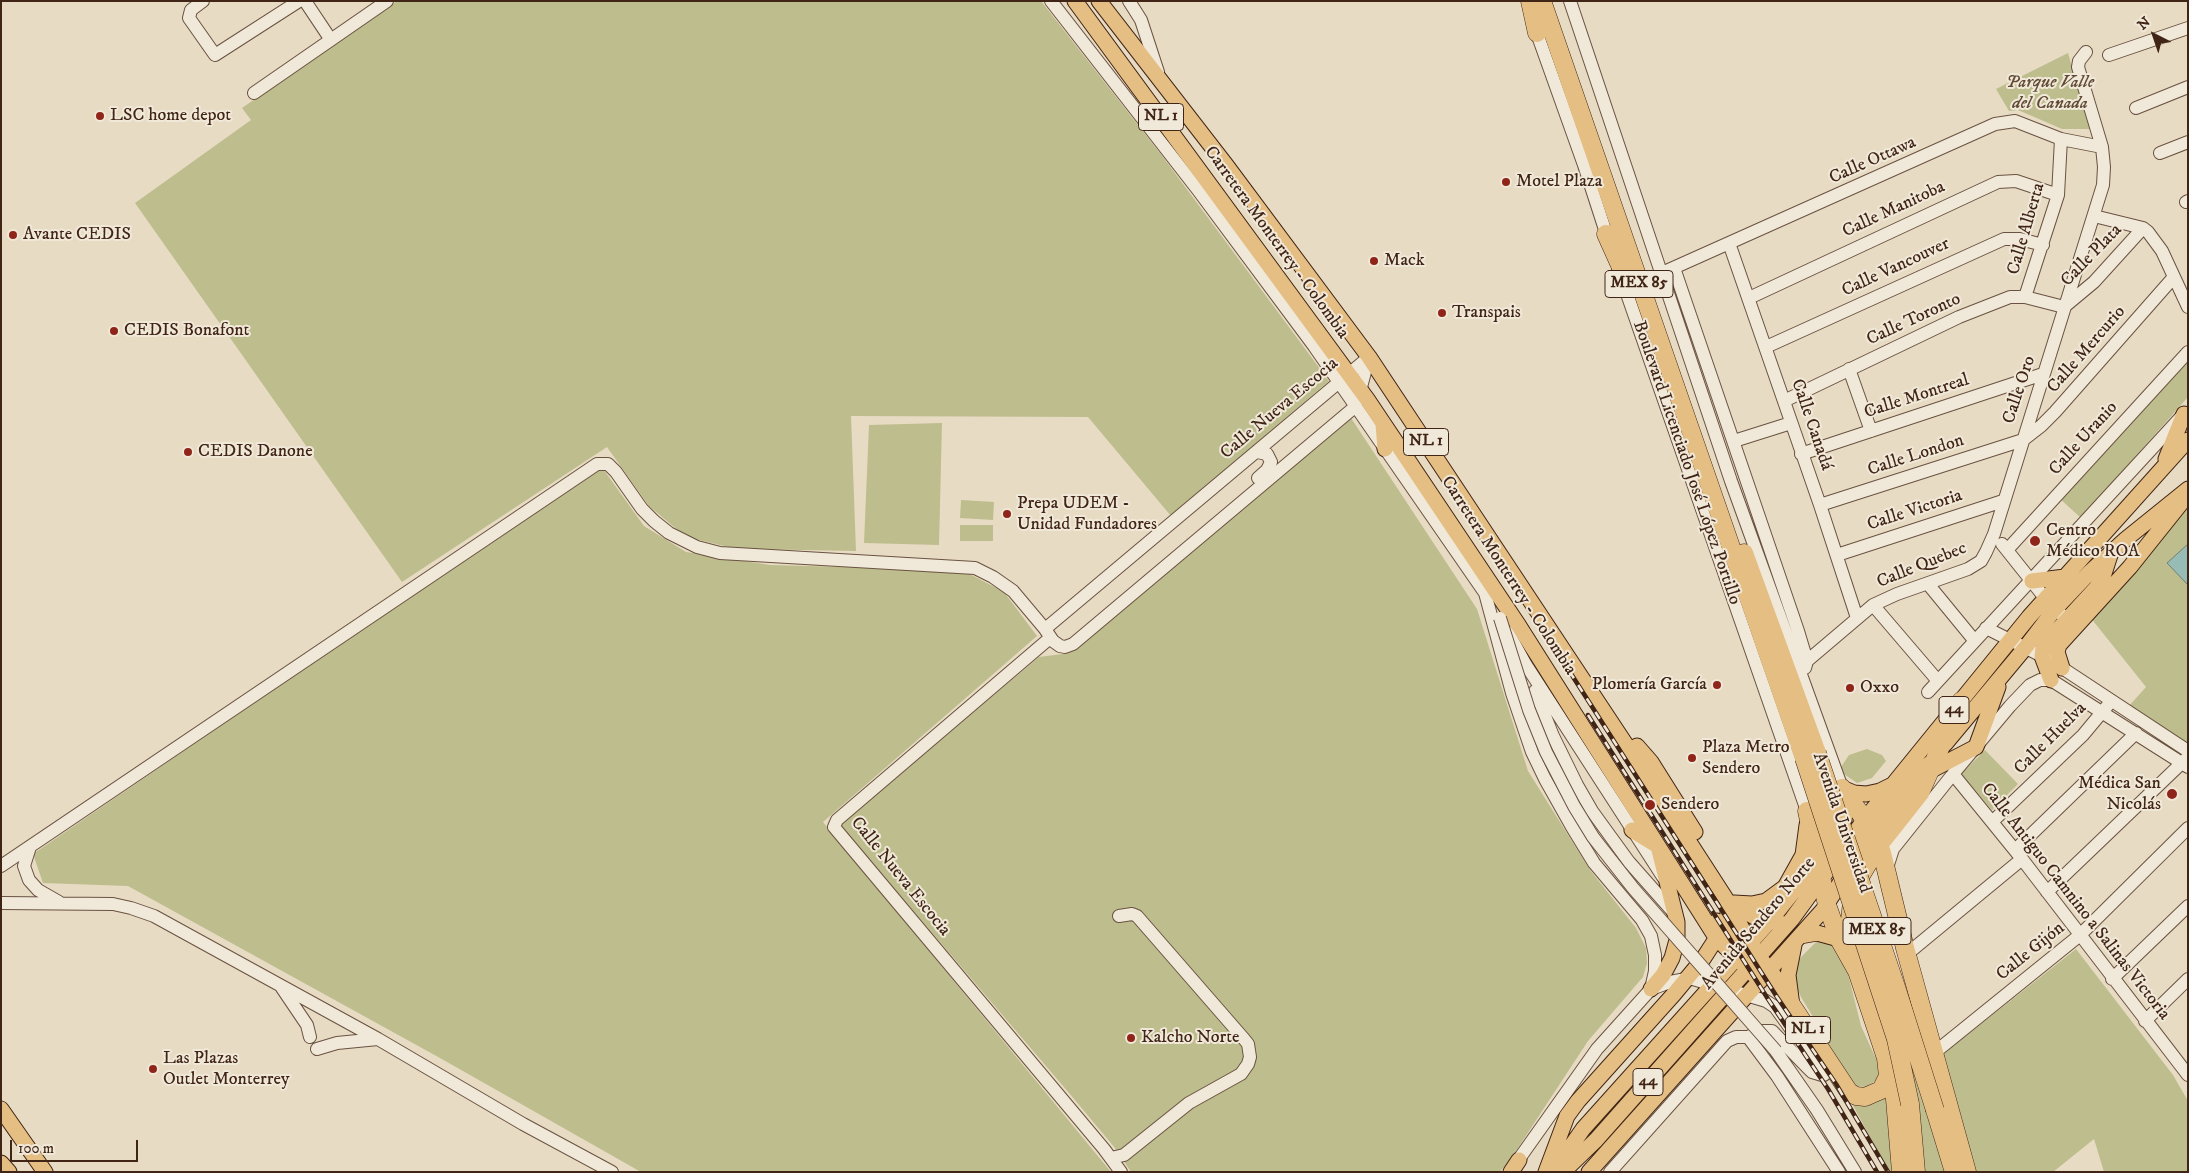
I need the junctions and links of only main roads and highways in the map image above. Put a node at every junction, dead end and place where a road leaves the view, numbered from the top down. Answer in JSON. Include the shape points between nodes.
{"nodes":[{"id":1,"x":1075,"y":1,"type":"edge"},
{"id":2,"x":1099,"y":1,"type":"edge"},
{"id":3,"x":1528,"y":1,"type":"edge"},
{"id":4,"x":1542,"y":1,"type":"edge"},
{"id":5,"x":1555,"y":1,"type":"edge"},
{"id":6,"x":1537,"y":33,"type":"road end"},
{"id":7,"x":1606,"y":234,"type":"road end"},
{"id":8,"x":1656,"y":335,"type":"junction"},
{"id":9,"x":2186,"y":411,"type":"edge"},
{"id":10,"x":1383,"y":422,"type":"junction"},
{"id":11,"x":2188,"y":440,"type":"edge"},
{"id":12,"x":1385,"y":450,"type":"road end"},
{"id":13,"x":2162,"y":467,"type":"junction"},
{"id":14,"x":2188,"y":489,"type":"edge"},
{"id":15,"x":2188,"y":494,"type":"edge"},
{"id":16,"x":2134,"y":498,"type":"junction"},
{"id":17,"x":2110,"y":552,"type":"junction"},
{"id":18,"x":1742,"y":565,"type":"junction"},
{"id":19,"x":2065,"y":577,"type":"junction"},
{"id":20,"x":2032,"y":580,"type":"road end"},
{"id":21,"x":2100,"y":592,"type":"junction"},
{"id":22,"x":2050,"y":603,"type":"junction"},
{"id":23,"x":2062,"y":668,"type":"road end"},
{"id":24,"x":2002,"y":676,"type":"junction"},
{"id":25,"x":2051,"y":680,"type":"road end"},
{"id":26,"x":1961,"y":701,"type":"junction"},
{"id":27,"x":1938,"y":753,"type":"junction"},
{"id":28,"x":1810,"y":755,"type":"junction"},
{"id":29,"x":1924,"y":775,"type":"junction"},
{"id":30,"x":1897,"y":779,"type":"junction"},
{"id":31,"x":1842,"y":788,"type":"junction"},
{"id":32,"x":1623,"y":790,"type":"junction"},
{"id":33,"x":1807,"y":811,"type":"joint"},
{"id":34,"x":1632,"y":830,"type":"road end"},
{"id":35,"x":1872,"y":832,"type":"junction"},
{"id":36,"x":1658,"y":846,"type":"junction"},
{"id":37,"x":1816,"y":863,"type":"junction"},
{"id":38,"x":1820,"y":881,"type":"junction"},
{"id":39,"x":1789,"y":884,"type":"junction"},
{"id":40,"x":1728,"y":902,"type":"junction"},
{"id":41,"x":1826,"y":905,"type":"junction"},
{"id":42,"x":1792,"y":919,"type":"junction"},
{"id":43,"x":1764,"y":920,"type":"junction"},
{"id":44,"x":1720,"y":934,"type":"junction"},
{"id":45,"x":1797,"y":939,"type":"junction"},
{"id":46,"x":1846,"y":940,"type":"junction"},
{"id":47,"x":1744,"y":951,"type":"junction"},
{"id":48,"x":1906,"y":951,"type":"junction"},
{"id":49,"x":1764,"y":976,"type":"junction"},
{"id":50,"x":1709,"y":983,"type":"junction"},
{"id":51,"x":1651,"y":989,"type":"road end"},
{"id":52,"x":1793,"y":1007,"type":"junction"},
{"id":53,"x":1889,"y":1067,"type":"junction"},
{"id":54,"x":1,"y":1109,"type":"edge"},
{"id":55,"x":1554,"y":1149,"type":"junction"},
{"id":56,"x":1605,"y":1154,"type":"junction"},
{"id":57,"x":1,"y":1163,"type":"edge"},
{"id":58,"x":8,"y":1172,"type":"edge"},
{"id":59,"x":45,"y":1172,"type":"edge"},
{"id":60,"x":1535,"y":1172,"type":"edge"},
{"id":61,"x":1546,"y":1172,"type":"edge"},
{"id":62,"x":1553,"y":1172,"type":"edge"},
{"id":63,"x":1563,"y":1172,"type":"edge"},
{"id":64,"x":1589,"y":1172,"type":"edge"},
{"id":65,"x":1598,"y":1172,"type":"edge"},
{"id":66,"x":1901,"y":1172,"type":"edge"},
{"id":67,"x":1916,"y":1172,"type":"edge"},
{"id":68,"x":1954,"y":1172,"type":"edge"},
{"id":69,"x":1967,"y":1172,"type":"edge"}],
"edges":[{"from":1,"to":10,"type":"main road","name":"Carretera Monterrey - Colombia","number":"NL 1","via":[[1344,378],[1361,390]]},
{"from":2,"to":40,"type":"main road","name":"Carretera Monterrey - Colombia","number":"NL 1","via":[[1369,357]]},
{"from":3,"to":6,"type":"highway"},
{"from":4,"to":8,"type":"highway","name":"Boulevard Licenciado José López Portillo","number":"MEX 85"},
{"from":5,"to":18,"type":"highway","name":"Boulevard Licenciado José López Portillo","number":"MEX 85"},
{"from":7,"to":8,"type":"highway"},
{"from":8,"to":18,"type":"highway","name":"Boulevard Licenciado José López Portillo","number":"MEX 85"},
{"from":9,"to":13,"type":"main road"},
{"from":10,"to":12,"type":"main road"},
{"from":10,"to":32,"type":"main road","name":"Carretera Monterrey - Colombia","number":"NL 1","via":[[1520,626]]},
{"from":11,"to":13,"type":"main road","name":"Avenida Sendero Norte","number":"44"},
{"from":13,"to":16,"type":"main road","name":"Avenida Sendero Norte","number":"44"},
{"from":14,"to":17,"type":"main road","name":"Avenida Sendero Norte","number":"44"},
{"from":15,"to":21,"type":"main road","via":[[2158,534]]},
{"from":16,"to":17,"type":"main road"},
{"from":16,"to":19,"type":"main road","name":"Avenida Sendero Norte","number":"44"},
{"from":17,"to":21,"type":"main road"},
{"from":17,"to":22,"type":"main road","name":"Avenida Sendero Norte","number":"44"},
{"from":18,"to":28,"type":"highway","name":"Avenida Universidad","number":"MEX 85"},
{"from":19,"to":20,"type":"main road"},
{"from":19,"to":22,"type":"main road","name":"Avenida Sendero Norte","number":"44"},
{"from":21,"to":23,"type":"main road","via":[[2059,645],[2057,652]]},
{"from":21,"to":25,"type":"main road","via":[[2067,620],[2042,649]]},
{"from":22,"to":24,"type":"main road","name":"Avenida Sendero Norte","number":"44","via":[[2026,648]]},
{"from":22,"to":26,"type":"main road","name":"Avenida Sendero Norte","number":"44","via":[[2011,641]]},
{"from":24,"to":27,"type":"main road","name":"Avenida Sendero Norte","number":"44"},
{"from":24,"to":29,"type":"main road","via":[[1976,747]]},
{"from":26,"to":27,"type":"highway"},
{"from":26,"to":30,"type":"main road","name":"Avenida Sendero Norte","number":"44"},
{"from":27,"to":29,"type":"highway"},
{"from":28,"to":67,"type":"highway","name":"Avenida Universidad","number":"MEX 85","bridge":true,"via":[[1896,1039],[1910,1104]]},
{"from":28,"to":68,"type":"highway","name":"Avenida Universidad","number":"MEX 85","bridge":true,"via":[[1896,987]]},
{"from":29,"to":35,"type":"highway","via":[[1920,793]]},
{"from":30,"to":31,"type":"main road","via":[[1873,793],[1859,794]]},
{"from":30,"to":35,"type":"main road","name":"Avenida Sendero Norte","number":"44"},
{"from":31,"to":35,"type":"highway"},
{"from":31,"to":37,"type":"main road","via":[[1846,799],[1844,820],[1837,837]]},
{"from":32,"to":36,"type":"main road","name":"Carretera Monterrey - Colombia","number":"NL 1"},
{"from":32,"to":44,"type":"main road","via":[[1641,807]]},
{"from":33,"to":37,"type":"highway"},
{"from":33,"to":39,"type":"main road","via":[[1803,855]]},
{"from":34,"to":36,"type":"main road"},
{"from":35,"to":38,"type":"main road","name":"Avenida Sendero Norte","number":"44"},
{"from":35,"to":41,"type":"main road","name":"Avenida Sendero Norte","number":"44"},
{"from":35,"to":46,"type":"highway","via":[[1854,893]]},
{"from":35,"to":48,"type":"highway","via":[[1887,872]]},
{"from":36,"to":44,"type":"main road","name":"Carretera Monterrey - Colombia","number":"NL 1"},
{"from":36,"to":51,"type":"main road","via":[[1676,915],[1677,940],[1664,975]]},
{"from":37,"to":38,"type":"highway"},
{"from":37,"to":43,"type":"main road"},
{"from":38,"to":41,"type":"highway"},
{"from":38,"to":42,"type":"main road","name":"Avenida Sendero Norte","number":"44"},
{"from":39,"to":40,"type":"main road","via":[[1772,898],[1759,903]]},
{"from":39,"to":43,"type":"main road"},
{"from":40,"to":43,"type":"main road"},
{"from":40,"to":44,"type":"main road","via":[[1728,916]]},
{"from":40,"to":47,"type":"main road","name":"Carretera Monterrey - Colombia","number":"NL 1"},
{"from":41,"to":45,"type":"main road","name":"Avenida Sendero Norte","number":"44"},
{"from":41,"to":46,"type":"highway"},
{"from":42,"to":43,"type":"main road","via":[[1782,922]]},
{"from":42,"to":47,"type":"main road","name":"Avenida Sendero Norte","number":"44"},
{"from":43,"to":47,"type":"main road"},
{"from":44,"to":47,"type":"main road"},
{"from":44,"to":55,"type":"main road","via":[[1686,979],[1578,1102],[1562,1126]]},
{"from":45,"to":46,"type":"main road","via":[[1817,933]]},
{"from":45,"to":49,"type":"main road","name":"Avenida Sendero Norte","number":"44"},
{"from":45,"to":52,"type":"main road","via":[[1788,974]]},
{"from":46,"to":48,"type":"highway","via":[[1864,925],[1880,922],[1887,926]]},
{"from":46,"to":53,"type":"highway"},
{"from":47,"to":49,"type":"main road","name":"Carretera Monterrey - Colombia","number":"NL 1"},
{"from":47,"to":50,"type":"main road"},
{"from":47,"to":63,"type":"main road","name":"Avenida Sendero Norte","number":"44","via":[[1730,989],[1596,1140]]},
{"from":48,"to":69,"type":"highway"},
{"from":49,"to":52,"type":"highway","number":"NL 1"},
{"from":49,"to":56,"type":"main road","name":"Avenida Sendero Norte","number":"44"},
{"from":50,"to":55,"type":"main road"},
{"from":50,"to":62,"type":"main road","via":[[1584,1129]]},
{"from":52,"to":53,"type":"highway","number":"NL 1","via":[[1837,1081],[1852,1095],[1865,1097],[1876,1093],[1887,1081]]},
{"from":53,"to":66,"type":"highway"},
{"from":54,"to":59,"type":"main road"},
{"from":55,"to":60,"type":"main road"},
{"from":55,"to":61,"type":"main road"},
{"from":56,"to":64,"type":"main road","name":"Avenida Sendero Norte","number":"44"},
{"from":56,"to":65,"type":"main road"},
{"from":57,"to":58,"type":"main road"}]}
